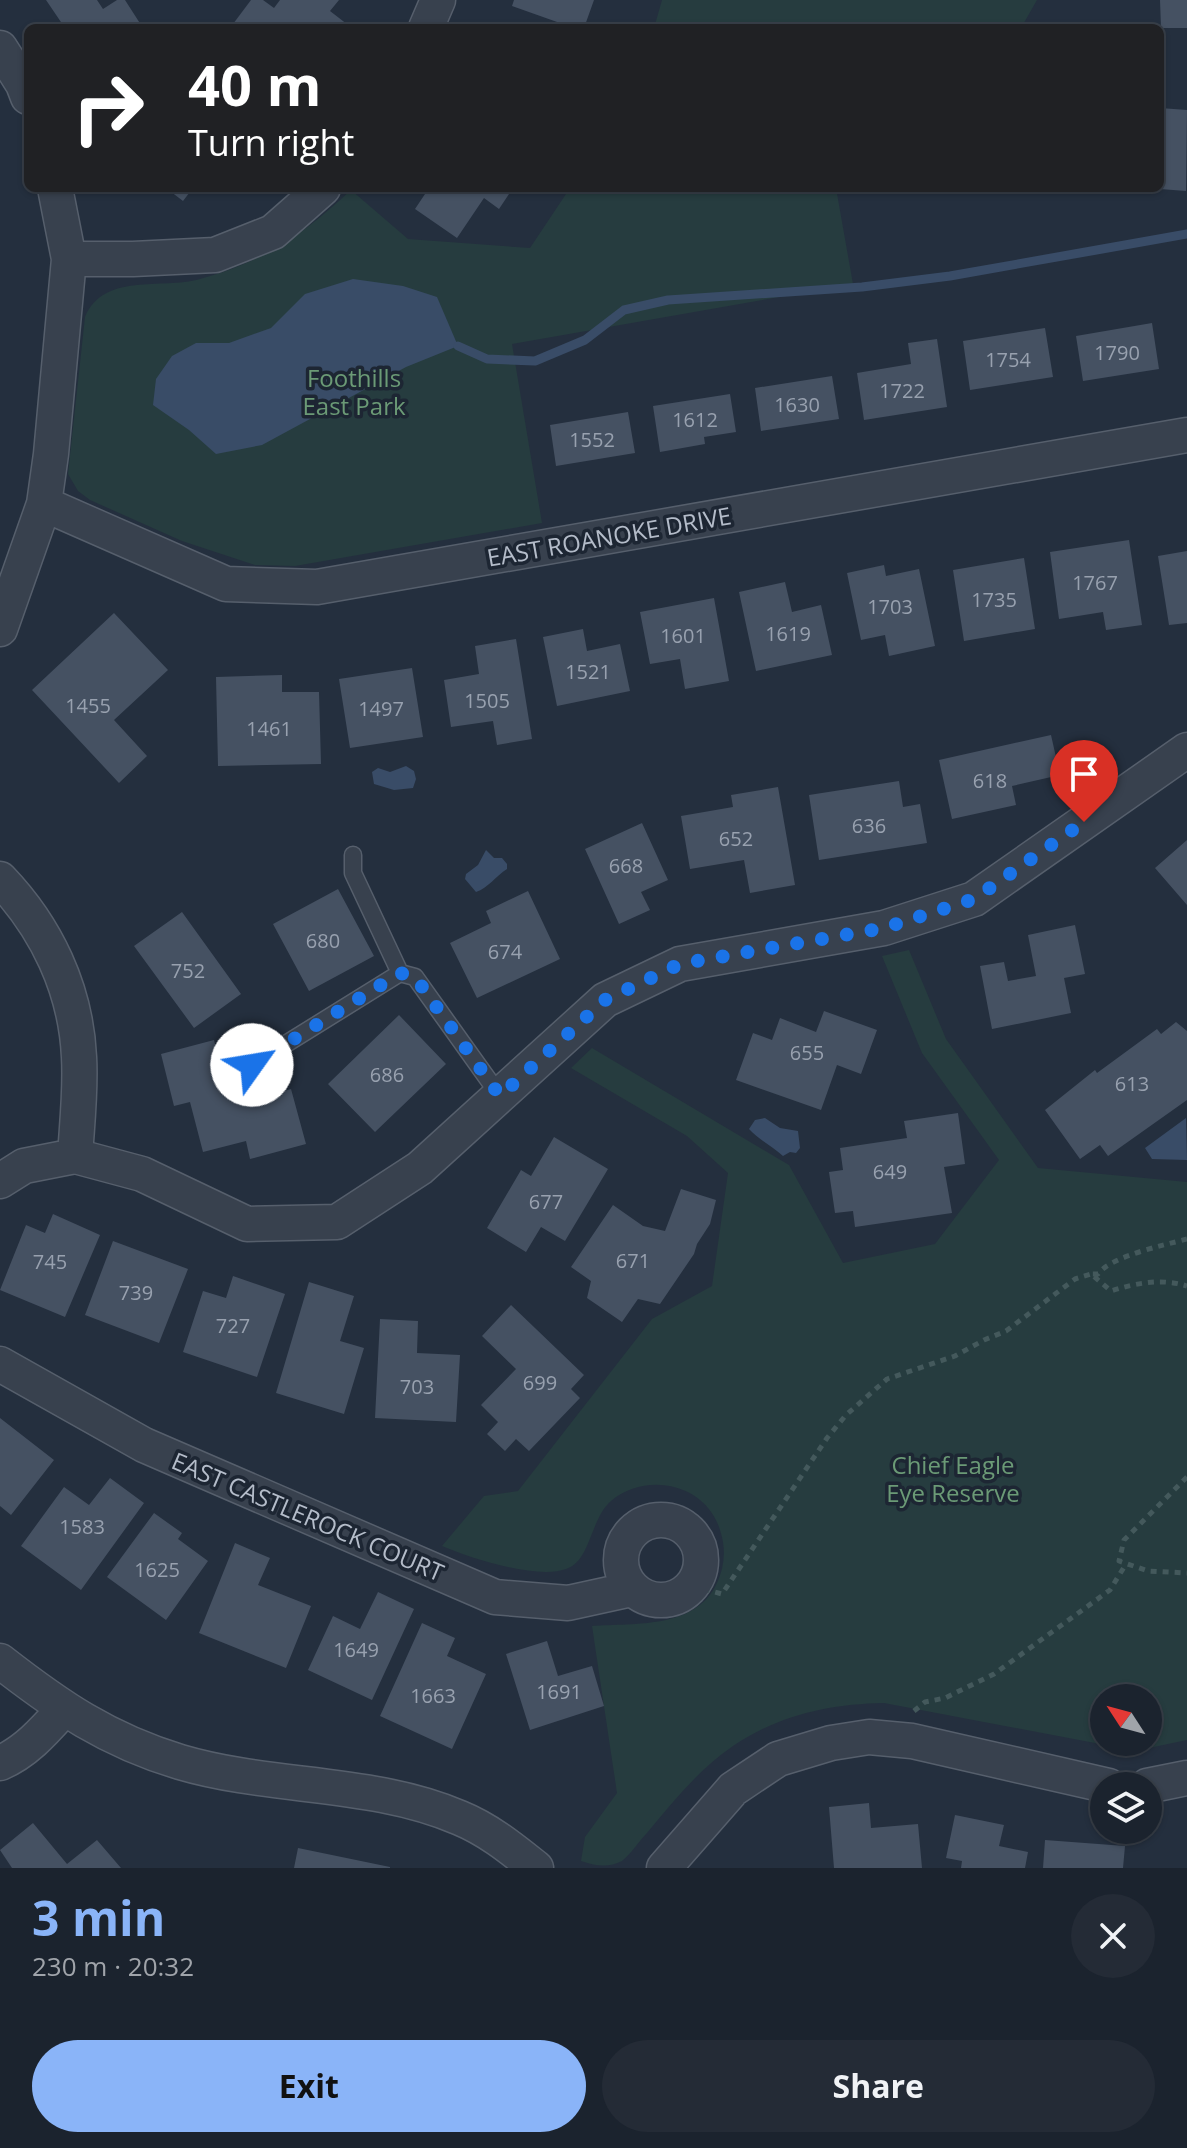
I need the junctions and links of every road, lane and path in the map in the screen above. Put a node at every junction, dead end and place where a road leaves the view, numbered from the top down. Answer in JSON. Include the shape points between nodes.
{"nodes":[{"id":1,"x":438,"y":0,"type":"edge"},
{"id":2,"x":428,"y":24,"type":"edge"},
{"id":3,"x":0,"y":48,"type":"edge"},
{"id":4,"x":24,"y":87,"type":"edge"},
{"id":5,"x":56,"y":192,"type":"edge"},
{"id":6,"x":318,"y":192,"type":"edge"},
{"id":7,"x":69,"y":259,"type":"junction"},
{"id":8,"x":1187,"y":435,"type":"edge"},
{"id":9,"x":44,"y":504,"type":"junction"},
{"id":10,"x":0,"y":629,"type":"edge"},
{"id":11,"x":1187,"y":750,"type":"edge"},
{"id":12,"x":353,"y":855,"type":"dead end"},
{"id":13,"x":0,"y":879,"type":"edge"},
{"id":14,"x":400,"y":973,"type":"junction"},
{"id":15,"x":252,"y":1065,"type":"dead end"},
{"id":16,"x":500,"y":1096,"type":"junction"},
{"id":17,"x":75,"y":1156,"type":"junction"},
{"id":18,"x":0,"y":1181,"type":"edge"},
{"id":19,"x":1187,"y":1239,"type":"edge"},
{"id":20,"x":1091,"y":1274,"type":"junction"},
{"id":21,"x":1187,"y":1286,"type":"edge"},
{"id":22,"x":0,"y":1364,"type":"edge"},
{"id":23,"x":1187,"y":1477,"type":"edge"},
{"id":24,"x":1126,"y":1564,"type":"junction"},
{"id":25,"x":1187,"y":1573,"type":"edge"},
{"id":26,"x":692,"y":1586,"type":"junction"},
{"id":27,"x":632,"y":1589,"type":"junction"},
{"id":28,"x":0,"y":1661,"type":"edge"},
{"id":29,"x":63,"y":1710,"type":"junction"},
{"id":30,"x":893,"y":1740,"type":"junction"},
{"id":31,"x":0,"y":1763,"type":"edge"},
{"id":32,"x":1187,"y":1778,"type":"edge"},
{"id":33,"x":1090,"y":1782,"type":"edge"},
{"id":34,"x":1162,"y":1783,"type":"edge"},
{"id":35,"x":536,"y":1868,"type":"edge"},
{"id":36,"x":664,"y":1868,"type":"edge"}],
"edges":[{"from":1,"to":2,"type":"street"},
{"from":3,"to":4,"type":"street"},
{"from":5,"to":7,"type":"street"},
{"from":6,"to":7,"type":"street","via":[[273,232],[215,255]]},
{"from":7,"to":9,"type":"street"},
{"from":8,"to":9,"type":"street","name":"EAST ROANOKE DRIVE","via":[[317,587],[226,584]]},
{"from":9,"to":10,"type":"street"},
{"from":11,"to":16,"type":"street","via":[[974,899],[884,928],[680,964],[605,1000]]},
{"from":12,"to":14,"type":"lane","via":[[353,873]]},
{"from":13,"to":17,"type":"street","via":[[37,924],[67,988],[79,1058]]},
{"from":14,"to":15,"type":"lane"},
{"from":14,"to":16,"type":"lane","via":[[415,977]]},
{"from":16,"to":17,"type":"street","via":[[420,1168],[337,1222],[247,1224],[142,1174]]},
{"from":17,"to":18,"type":"street","via":[[24,1166]]},
{"from":19,"to":20,"type":"path"},
{"from":20,"to":21,"type":"path","via":[[1111,1291],[1173,1281]]},
{"from":20,"to":26,"type":"path","via":[[1075,1279],[1006,1331],[955,1356],[887,1379],[827,1438],[722,1594]]},
{"from":22,"to":27,"type":"street","name":"EAST CASTLEROCK COURT","via":[[144,1445],[495,1597],[568,1603]]},
{"from":23,"to":24,"type":"path","via":[[1124,1540],[1119,1561]]},
{"from":24,"to":25,"type":"path"},
{"from":24,"to":30,"type":"path","via":[[1110,1590],[994,1674],[925,1702],[904,1719]]},
{"from":26,"to":27,"type":"street","name":"EAST CASTLEROCK COURT","via":[[677,1598],[661,1601]]},
{"from":26,"to":27,"type":"street","via":[[702,1560],[699,1545],[690,1531],[662,1520],[633,1531],[624,1544],[623,1576]]},
{"from":28,"to":29,"type":"street"},
{"from":29,"to":31,"type":"street","via":[[37,1739]]},
{"from":29,"to":35,"type":"street","via":[[115,1738],[182,1763],[427,1806],[491,1833]]},
{"from":30,"to":33,"type":"street"},
{"from":30,"to":36,"type":"street","via":[[869,1737],[831,1743],[778,1759],[733,1789]]},
{"from":32,"to":34,"type":"street"}]}
